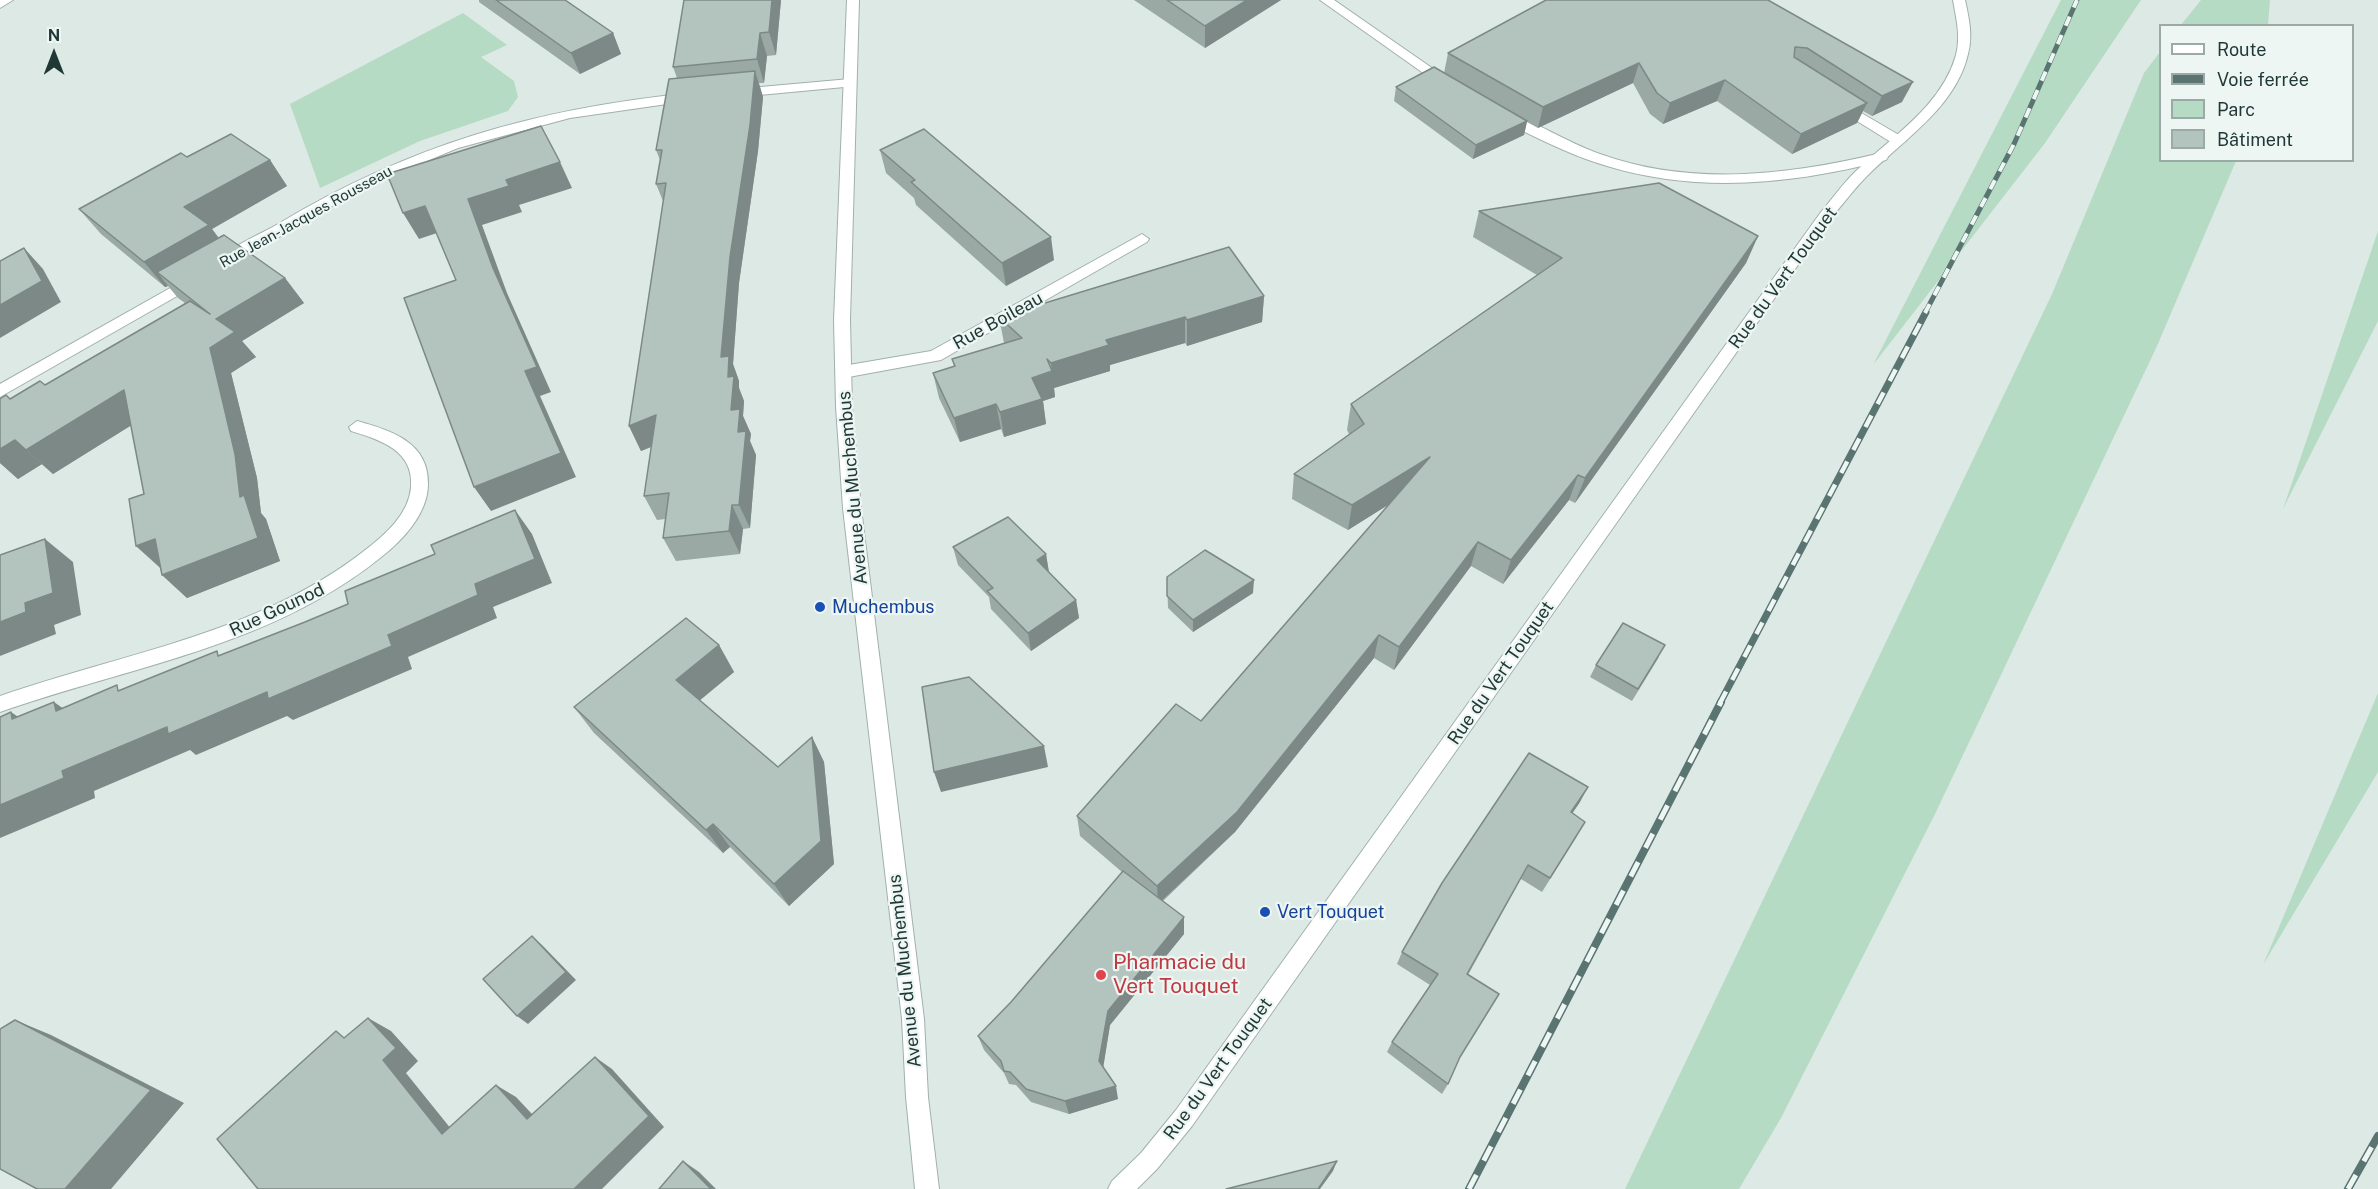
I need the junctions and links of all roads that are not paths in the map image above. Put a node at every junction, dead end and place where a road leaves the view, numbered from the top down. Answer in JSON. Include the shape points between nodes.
{"nodes":[{"id":1,"x":7,"y":0,"type":"edge"},
{"id":2,"x":853,"y":0,"type":"edge"},
{"id":3,"x":1326,"y":0,"type":"edge"},
{"id":4,"x":1959,"y":0,"type":"edge"},
{"id":5,"x":0,"y":4,"type":"edge"},
{"id":6,"x":850,"y":83,"type":"junction"},
{"id":7,"x":1462,"y":92,"type":"edge"},
{"id":8,"x":1831,"y":98,"type":"edge"},
{"id":9,"x":1492,"y":110,"type":"edge"},
{"id":10,"x":1899,"y":141,"type":"junction"},
{"id":11,"x":1881,"y":157,"type":"junction"},
{"id":12,"x":1142,"y":239,"type":"dead end"},
{"id":13,"x":843,"y":372,"type":"junction"},
{"id":14,"x":0,"y":391,"type":"edge"},
{"id":15,"x":357,"y":427,"type":"dead end"},
{"id":16,"x":0,"y":704,"type":"edge"},
{"id":17,"x":927,"y":1189,"type":"edge"},
{"id":18,"x":1120,"y":1189,"type":"edge"}],
"edges":[{"from":1,"to":5,"type":"street"},
{"from":2,"to":6,"type":"street","name":"Avenue du Muchembus"},
{"from":3,"to":7,"type":"street"},
{"from":4,"to":10,"type":"street","name":"Rue du Vert Touquet","via":[[1966,39],[1959,65],[1928,112]]},
{"from":6,"to":13,"type":"street","name":"Avenue du Muchembus"},
{"from":6,"to":14,"type":"street","name":"Rue Jean-Jacques Rousseau","via":[[614,104],[489,133],[408,162],[357,186]]},
{"from":8,"to":10,"type":"street"},
{"from":9,"to":11,"type":"street","via":[[1592,156],[1662,174],[1750,178],[1841,168]]},
{"from":10,"to":11,"type":"street","name":"Rue du Vert Touquet"},
{"from":11,"to":18,"type":"street","name":"Rue du Vert Touquet","via":[[1826,215],[1191,1109],[1149,1161]]},
{"from":12,"to":13,"type":"street","name":"Rue Boileau","via":[[935,356]]},
{"from":13,"to":17,"type":"street","name":"Avenue du Muchembus","via":[[852,508],[913,1019]]},
{"from":15,"to":16,"type":"street","name":"Rue Gounod","via":[[404,445],[421,472],[419,492],[410,515],[370,558],[314,595],[233,632]]}]}
